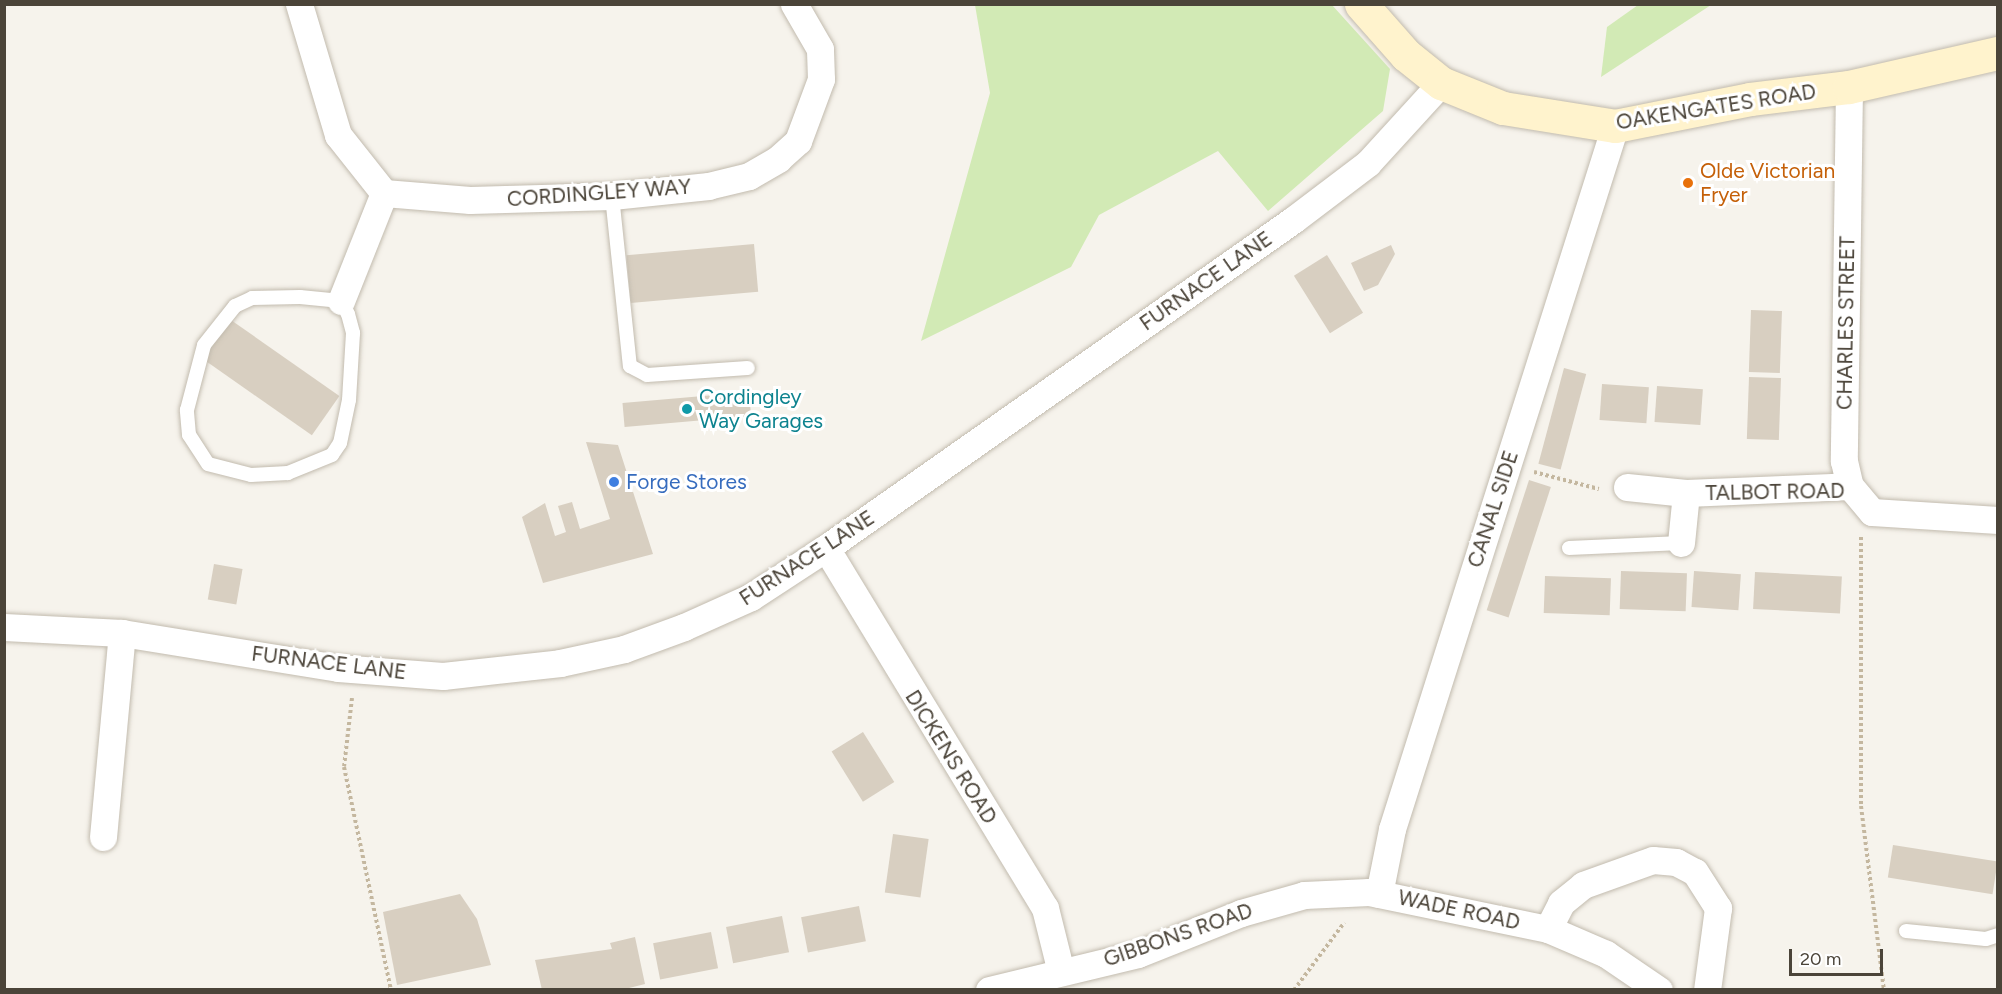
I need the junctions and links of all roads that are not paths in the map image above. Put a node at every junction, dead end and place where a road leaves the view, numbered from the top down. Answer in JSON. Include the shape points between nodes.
{"nodes":[{"id":1,"x":298,"y":4,"type":"edge"},
{"id":2,"x":794,"y":4,"type":"edge"},
{"id":3,"x":1361,"y":4,"type":"edge"},
{"id":4,"x":1998,"y":53,"type":"edge"},
{"id":5,"x":1441,"y":83,"type":"junction"},
{"id":6,"x":1849,"y":87,"type":"junction"},
{"id":7,"x":1615,"y":126,"type":"junction"},
{"id":8,"x":384,"y":193,"type":"junction"},
{"id":9,"x":612,"y":196,"type":"junction"},
{"id":10,"x":341,"y":301,"type":"junction"},
{"id":11,"x":748,"y":368,"type":"dead end"},
{"id":12,"x":1850,"y":486,"type":"junction"},
{"id":13,"x":1627,"y":487,"type":"road end"},
{"id":14,"x":1686,"y":493,"type":"junction"},
{"id":15,"x":1998,"y":520,"type":"edge"},
{"id":16,"x":1681,"y":543,"type":"joint"},
{"id":17,"x":826,"y":548,"type":"junction"},
{"id":18,"x":1569,"y":548,"type":"dead end"},
{"id":19,"x":4,"y":627,"type":"edge"},
{"id":20,"x":122,"y":633,"type":"junction"},
{"id":21,"x":103,"y":837,"type":"dead end"},
{"id":22,"x":1374,"y":893,"type":"junction"},
{"id":23,"x":1548,"y":929,"type":"junction"},
{"id":24,"x":1905,"y":931,"type":"dead end"},
{"id":25,"x":1998,"y":935,"type":"edge"},
{"id":26,"x":1061,"y":972,"type":"junction"},
{"id":27,"x":989,"y":990,"type":"edge"},
{"id":28,"x":1659,"y":990,"type":"edge"},
{"id":29,"x":1707,"y":990,"type":"edge"}],
"edges":[{"from":1,"to":8,"type":"street","via":[[338,135]]},
{"from":2,"to":9,"type":"street","name":"CORDINGLEY WAY","via":[[820,49],[821,79],[798,141],[749,176]]},
{"from":3,"to":5,"type":"street","name":"OAKENGATES ROAD","via":[[1406,55]]},
{"from":4,"to":6,"type":"street","name":"OAKENGATES ROAD"},
{"from":5,"to":7,"type":"street","name":"OAKENGATES ROAD","via":[[1503,108]]},
{"from":5,"to":17,"type":"street","name":"FURNACE LANE","via":[[1368,163],[1293,220]]},
{"from":6,"to":7,"type":"street","name":"OAKENGATES ROAD","via":[[1750,99]]},
{"from":6,"to":12,"type":"street","name":"CHARLES STREET","via":[[1844,461]]},
{"from":7,"to":22,"type":"street","name":"CANAL SIDE"},
{"from":8,"to":9,"type":"street","name":"CORDINGLEY WAY","via":[[470,200]]},
{"from":8,"to":10,"type":"street"},
{"from":9,"to":11,"type":"lane","via":[[630,366],[647,375]]},
{"from":10,"to":10,"type":"lane","via":[[252,298],[218,322],[204,345],[186,410],[189,435],[208,464],[272,475],[332,455],[346,427],[353,333]]},
{"from":12,"to":14,"type":"street","name":"TALBOT ROAD"},
{"from":12,"to":15,"type":"street","name":"TALBOT ROAD","via":[[1872,512]]},
{"from":13,"to":14,"type":"street","name":"TALBOT ROAD"},
{"from":14,"to":16,"type":"street","name":"TALBOT ROAD"},
{"from":16,"to":18,"type":"lane"},
{"from":17,"to":20,"type":"street","name":"FURNACE LANE","via":[[751,597],[624,649],[443,676],[355,670]]},
{"from":17,"to":26,"type":"street","name":"DICKENS ROAD","via":[[1045,908]]},
{"from":19,"to":20,"type":"street","name":"FURNACE LANE"},
{"from":20,"to":21,"type":"street"},
{"from":22,"to":23,"type":"street","name":"WADE ROAD"},
{"from":22,"to":26,"type":"street","name":"GIBBONS ROAD","via":[[1304,895],[1241,913],[1138,954]]},
{"from":23,"to":28,"type":"street","name":"WADE ROAD","via":[[1606,954]]},
{"from":23,"to":29,"type":"street","name":"WADE ROAD","via":[[1561,903],[1583,885],[1653,860],[1676,862],[1695,872],[1718,908]]},
{"from":24,"to":25,"type":"lane","via":[[1986,939]]},
{"from":26,"to":27,"type":"street","name":"GIBBONS ROAD"}]}
